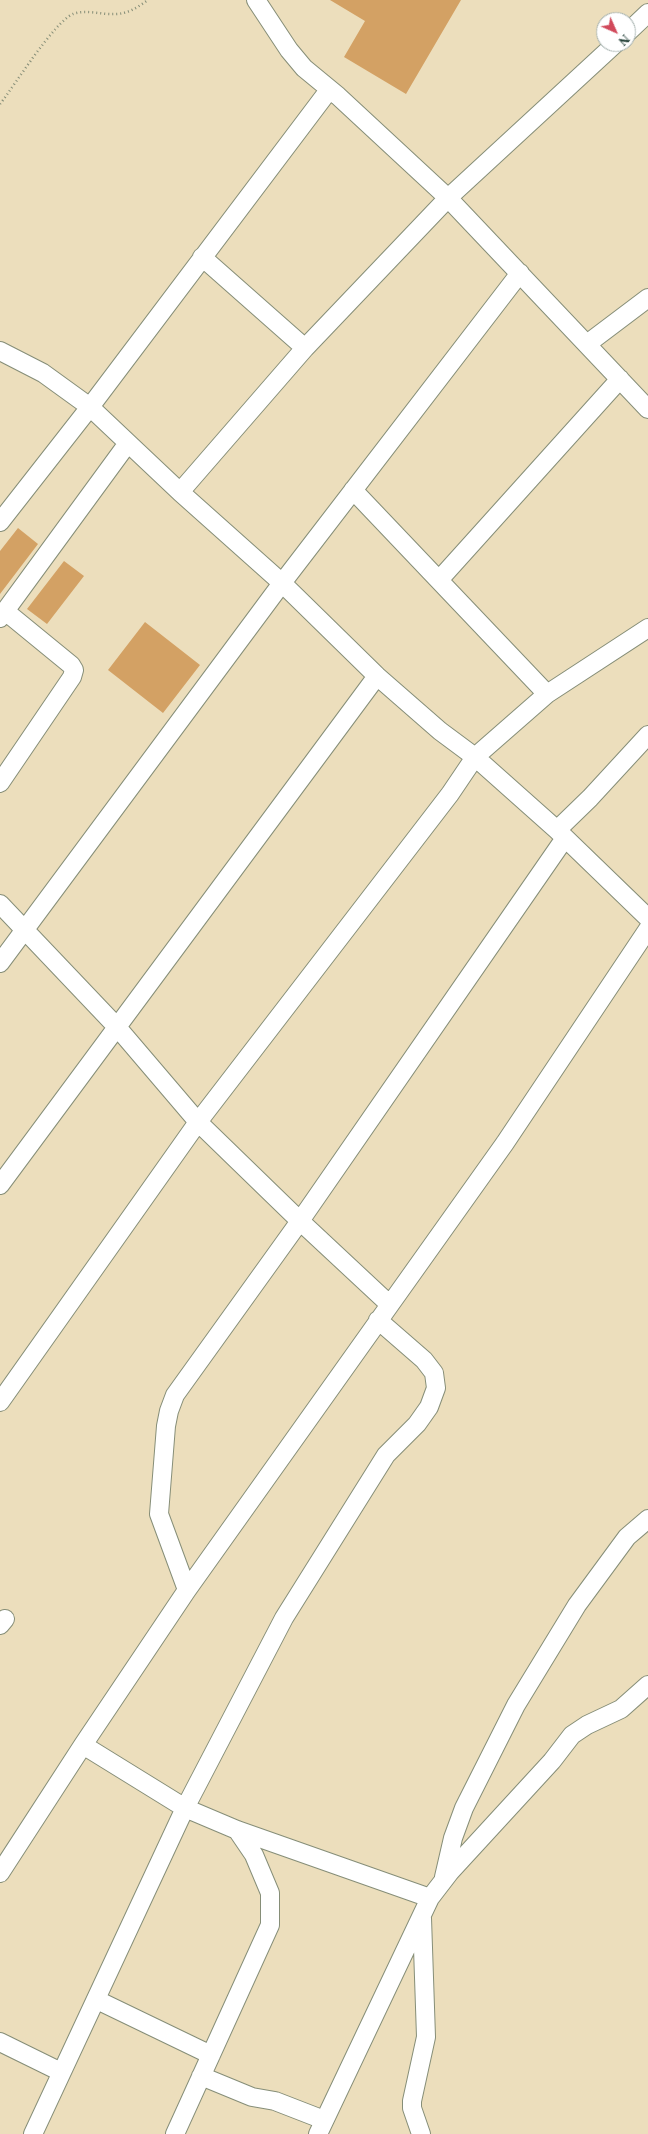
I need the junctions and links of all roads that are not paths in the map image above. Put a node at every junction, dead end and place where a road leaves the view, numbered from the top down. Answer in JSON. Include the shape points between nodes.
{"nodes":[{"id":1,"x":256,"y":0,"type":"edge"},
{"id":2,"x":648,"y":13,"type":"edge"},
{"id":3,"x":636,"y":24,"type":"edge"},
{"id":4,"x":606,"y":52,"type":"edge"},
{"id":5,"x":328,"y":90,"type":"junction"},
{"id":6,"x":448,"y":198,"type":"junction"},
{"id":7,"x":202,"y":257,"type":"junction"},
{"id":8,"x":520,"y":274,"type":"junction"},
{"id":9,"x":648,"y":298,"type":"edge"},
{"id":10,"x":587,"y":344,"type":"junction"},
{"id":11,"x":305,"y":348,"type":"junction"},
{"id":12,"x":0,"y":351,"type":"edge"},
{"id":13,"x":620,"y":379,"type":"junction"},
{"id":14,"x":90,"y":407,"type":"junction"},
{"id":15,"x":648,"y":409,"type":"edge"},
{"id":16,"x":128,"y":443,"type":"junction"},
{"id":17,"x":353,"y":490,"type":"junction"},
{"id":18,"x":180,"y":492,"type":"junction"},
{"id":19,"x":0,"y":522,"type":"edge"},
{"id":20,"x":439,"y":580,"type":"junction"},
{"id":21,"x":282,"y":583,"type":"junction"},
{"id":22,"x":3,"y":615,"type":"edge"},
{"id":23,"x":648,"y":628,"type":"edge"},
{"id":24,"x":377,"y":676,"type":"junction"},
{"id":25,"x":547,"y":694,"type":"junction"},
{"id":26,"x":648,"y":735,"type":"edge"},
{"id":27,"x":475,"y":757,"type":"junction"},
{"id":28,"x":0,"y":783,"type":"edge"},
{"id":29,"x":561,"y":834,"type":"junction"},
{"id":30,"x":0,"y":904,"type":"edge"},
{"id":31,"x":648,"y":918,"type":"edge"},
{"id":32,"x":25,"y":929,"type":"junction"},
{"id":33,"x":648,"y":929,"type":"edge"},
{"id":34,"x":0,"y":963,"type":"edge"},
{"id":35,"x":117,"y":1027,"type":"junction"},
{"id":36,"x":198,"y":1122,"type":"junction"},
{"id":37,"x":0,"y":1186,"type":"edge"},
{"id":38,"x":300,"y":1221,"type":"junction"},
{"id":39,"x":389,"y":1304,"type":"junction"},
{"id":40,"x":378,"y":1320,"type":"junction"},
{"id":41,"x":0,"y":1402,"type":"edge"},
{"id":42,"x":648,"y":1519,"type":"edge"},
{"id":43,"x":187,"y":1590,"type":"junction"},
{"id":44,"x":648,"y":1685,"type":"edge"},
{"id":45,"x":83,"y":1744,"type":"junction"},
{"id":46,"x":185,"y":1808,"type":"junction"},
{"id":47,"x":237,"y":1830,"type":"junction"},
{"id":48,"x":0,"y":1873,"type":"edge"},
{"id":49,"x":443,"y":1881,"type":"junction"},
{"id":50,"x":430,"y":1898,"type":"junction"},
{"id":51,"x":422,"y":1916,"type":"junction"},
{"id":52,"x":97,"y":2000,"type":"junction"},
{"id":53,"x":0,"y":2042,"type":"edge"},
{"id":54,"x":211,"y":2055,"type":"junction"},
{"id":55,"x":60,"y":2072,"type":"junction"},
{"id":56,"x":201,"y":2076,"type":"junction"},
{"id":57,"x":321,"y":2127,"type":"edge"},
{"id":58,"x":33,"y":2134,"type":"edge"},
{"id":59,"x":175,"y":2134,"type":"edge"},
{"id":60,"x":421,"y":2134,"type":"edge"}],
"edges":[{"from":1,"to":5,"type":"street","via":[[289,50]]},
{"from":2,"to":3,"type":"street"},
{"from":4,"to":6,"type":"street"},
{"from":5,"to":6,"type":"street","via":[[338,96]]},
{"from":5,"to":7,"type":"street"},
{"from":6,"to":8,"type":"street"},
{"from":6,"to":11,"type":"street"},
{"from":7,"to":11,"type":"street"},
{"from":7,"to":14,"type":"street"},
{"from":8,"to":10,"type":"street"},
{"from":8,"to":17,"type":"street"},
{"from":9,"to":10,"type":"street"},
{"from":10,"to":13,"type":"street"},
{"from":11,"to":18,"type":"street"},
{"from":12,"to":14,"type":"street","via":[[43,373]]},
{"from":13,"to":15,"type":"street"},
{"from":13,"to":20,"type":"street"},
{"from":14,"to":16,"type":"street"},
{"from":14,"to":19,"type":"street"},
{"from":16,"to":18,"type":"street"},
{"from":16,"to":22,"type":"street"},
{"from":17,"to":20,"type":"street"},
{"from":17,"to":21,"type":"street"},
{"from":18,"to":21,"type":"street"},
{"from":20,"to":25,"type":"street"},
{"from":21,"to":24,"type":"street"},
{"from":21,"to":32,"type":"street"},
{"from":22,"to":28,"type":"street","via":[[71,665],[74,670],[72,677]]},
{"from":23,"to":25,"type":"street"},
{"from":24,"to":27,"type":"street","via":[[440,731]]},
{"from":24,"to":35,"type":"street"},
{"from":25,"to":27,"type":"street"},
{"from":26,"to":29,"type":"street"},
{"from":27,"to":29,"type":"street"},
{"from":27,"to":36,"type":"street","via":[[450,794]]},
{"from":29,"to":31,"type":"street"},
{"from":29,"to":38,"type":"street"},
{"from":30,"to":32,"type":"street"},
{"from":32,"to":34,"type":"street"},
{"from":32,"to":35,"type":"street"},
{"from":33,"to":39,"type":"street","via":[[505,1143]]},
{"from":35,"to":36,"type":"street"},
{"from":35,"to":37,"type":"street"},
{"from":36,"to":38,"type":"street"},
{"from":36,"to":41,"type":"street"},
{"from":38,"to":39,"type":"street"},
{"from":38,"to":43,"type":"street","via":[[175,1395],[169,1411],[159,1514]]},
{"from":39,"to":40,"type":"street"},
{"from":40,"to":43,"type":"street"},
{"from":40,"to":46,"type":"street","via":[[424,1360],[434,1373],[436,1388],[429,1407],[417,1424],[386,1455],[284,1618]]},
{"from":42,"to":49,"type":"street","via":[[627,1537],[577,1605],[516,1705],[464,1808],[453,1838]]},
{"from":43,"to":45,"type":"street"},
{"from":44,"to":49,"type":"street","via":[[621,1709],[572,1735],[552,1761]]},
{"from":45,"to":46,"type":"street"},
{"from":45,"to":48,"type":"street"},
{"from":46,"to":47,"type":"street"},
{"from":46,"to":52,"type":"street"},
{"from":47,"to":50,"type":"street"},
{"from":47,"to":54,"type":"street","via":[[254,1855],[270,1893],[270,1925]]},
{"from":49,"to":50,"type":"street"},
{"from":50,"to":51,"type":"street"},
{"from":51,"to":57,"type":"street"},
{"from":51,"to":60,"type":"street","via":[[426,2037],[412,2101]]},
{"from":52,"to":54,"type":"street"},
{"from":52,"to":55,"type":"street"},
{"from":53,"to":55,"type":"street"},
{"from":54,"to":56,"type":"street"},
{"from":55,"to":58,"type":"street"},
{"from":56,"to":57,"type":"street","via":[[252,2097],[275,2101]]},
{"from":56,"to":59,"type":"street"}]}
